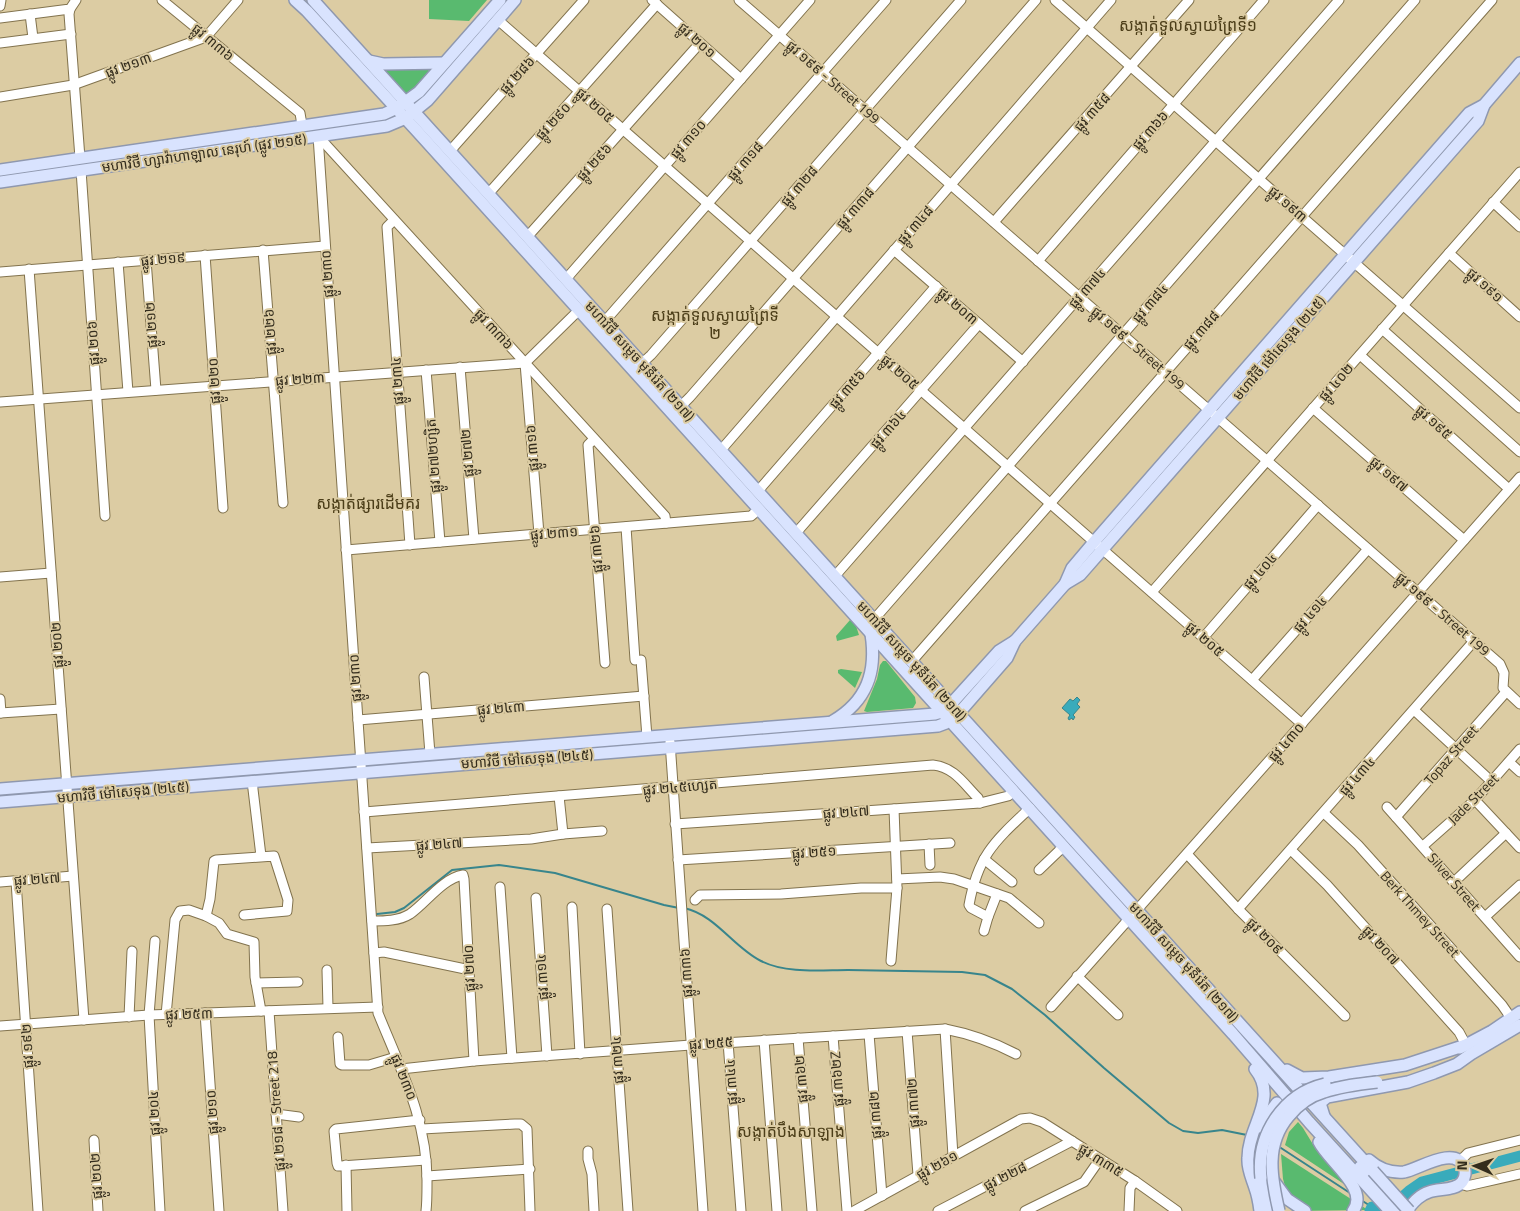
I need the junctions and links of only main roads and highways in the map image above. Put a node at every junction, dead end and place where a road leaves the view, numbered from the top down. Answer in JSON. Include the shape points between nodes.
{"nodes":[{"id":1,"x":295,"y":0,"type":"edge"},
{"id":2,"x":312,"y":0,"type":"edge"},
{"id":3,"x":500,"y":0,"type":"edge"},
{"id":4,"x":515,"y":0,"type":"edge"},
{"id":5,"x":369,"y":61,"type":"junction"},
{"id":6,"x":444,"y":63,"type":"junction"},
{"id":7,"x":1520,"y":63,"type":"edge"},
{"id":8,"x":402,"y":105,"type":"junction"},
{"id":9,"x":410,"y":115,"type":"junction"},
{"id":10,"x":0,"y":170,"type":"edge"},
{"id":11,"x":0,"y":182,"type":"edge"},
{"id":12,"x":638,"y":367,"type":"junction"},
{"id":13,"x":677,"y":410,"type":"junction"},
{"id":14,"x":871,"y":627,"type":"junction"},
{"id":15,"x":1015,"y":642,"type":"junction"},
{"id":16,"x":946,"y":708,"type":"junction"},
{"id":17,"x":954,"y":717,"type":"junction"},
{"id":18,"x":830,"y":723,"type":"junction"},
{"id":19,"x":0,"y":789,"type":"edge"},
{"id":20,"x":0,"y":802,"type":"edge"},
{"id":21,"x":1133,"y":915,"type":"junction"},
{"id":22,"x":1517,"y":1019,"type":"edge"},
{"id":23,"x":1233,"y":1034,"type":"junction"},
{"id":24,"x":1469,"y":1049,"type":"junction"},
{"id":25,"x":1277,"y":1064,"type":"junction"},
{"id":26,"x":1277,"y":1103,"type":"dead end"},
{"id":27,"x":1308,"y":1108,"type":"dead end"},
{"id":28,"x":1325,"y":1117,"type":"junction"},
{"id":29,"x":1349,"y":1145,"type":"junction"},
{"id":30,"x":1364,"y":1178,"type":"junction"},
{"id":31,"x":1263,"y":1182,"type":"junction"},
{"id":32,"x":1260,"y":1211,"type":"edge"},
{"id":33,"x":1270,"y":1211,"type":"edge"},
{"id":34,"x":1279,"y":1211,"type":"edge"},
{"id":35,"x":1305,"y":1211,"type":"edge"},
{"id":36,"x":1353,"y":1211,"type":"edge"},
{"id":37,"x":1390,"y":1211,"type":"edge"},
{"id":38,"x":1401,"y":1211,"type":"edge"},
{"id":39,"x":1408,"y":1211,"type":"edge"}],
"edges":[{"from":1,"to":8,"type":"main road"},
{"from":2,"to":5,"type":"main road"},
{"from":3,"to":6,"type":"main road"},
{"from":4,"to":9,"type":"main road","via":[[428,100]]},
{"from":5,"to":6,"type":"main road","via":[[383,64]]},
{"from":5,"to":8,"type":"main road"},
{"from":6,"to":8,"type":"main road","via":[[419,92]]},
{"from":7,"to":15,"type":"main road","name":"មហាវិថី ម៉ៅសេទុង (២៤៥)","via":[[1484,105],[1469,113],[1350,258],[1098,546],[1072,568],[1065,584]]},
{"from":8,"to":9,"type":"main road"},
{"from":8,"to":10,"type":"main road","name":"មហាវិថី ហ្សាវ៉ាហាឡាល នេរុហ៍ (ផ្លូវ ២១៥)","via":[[384,114]]},
{"from":9,"to":11,"type":"main road","name":"មហាវិថី ហ្សាវ៉ាហាឡាល នេរុហ៍ (ផ្លូវ ២១៥)","via":[[387,126]]},
{"from":9,"to":12,"type":"main road","name":"មហាវិថី សម្តេច មុនីរ៉េត (២១៧)","via":[[579,310]]},
{"from":9,"to":12,"type":"main road","name":"មហាវិថី សម្តេច មុនីរ៉េត (២១៧)","via":[[450,151],[605,321]]},
{"from":12,"to":13,"type":"main road","name":"មហាវិថី សម្តេច មុនីរ៉េត (២១៧)"},
{"from":13,"to":14,"type":"main road","name":"មហាវិថី សម្តេច មុនីរ៉េត (២១៧)","via":[[759,509]]},
{"from":13,"to":14,"type":"main road","name":"មហាវិថី សម្តេច មុនីរ៉េត (២១៧)","via":[[721,450],[836,576]]},
{"from":14,"to":16,"type":"main road","name":"មហាវិថី សម្តេច មុនីរ៉េត (២១៧)"},
{"from":14,"to":16,"type":"main road","name":"មហាវិថី សម្តេច មុនីរ៉េត (២១៧)","via":[[912,661]]},
{"from":14,"to":18,"type":"main road","via":[[874,652],[868,683],[853,707]]},
{"from":15,"to":16,"type":"main road","name":"មហាវិថី ម៉ៅសេទុង (២៤៥)","via":[[999,650]]},
{"from":15,"to":17,"type":"main road","name":"មហាវិថី ម៉ៅសេទុង (២៤៥)","via":[[1007,658]]},
{"from":16,"to":17,"type":"main road","name":"មហាវិថី សម្តេច មុនីរ៉េត (២១៧)"},
{"from":16,"to":18,"type":"main road","name":"មហាវិថី ម៉ៅសេទុង (២៤៥)","via":[[935,714]]},
{"from":17,"to":20,"type":"main road","name":"មហាវិថី ម៉ៅសេទុង (២៤៥)","via":[[938,726]]},
{"from":17,"to":21,"type":"main road","name":"មហាវិថី សម្តេច មុនីរ៉េត (២១៧)"},
{"from":17,"to":21,"type":"main road","name":"មហាវិថី សម្តេច មុនីរ៉េត (២១៧)","via":[[1014,791]]},
{"from":18,"to":19,"type":"main road","name":"មហាវិថី ម៉ៅសេទុង (២៤៥)"},
{"from":21,"to":23,"type":"main road","name":"មហាវិថី សម្តេច មុនីរ៉េត (២១៧)"},
{"from":21,"to":25,"type":"main road","name":"មហាវិថី សម្តេច មុនីរ៉េត (២១៧)"},
{"from":22,"to":24,"type":"main road"},
{"from":23,"to":30,"type":"main road","name":"មហាវិថី សម្តេច មុនីរ៉េត (២១៧)","via":[[1309,1122]]},
{"from":23,"to":31,"type":"main road","via":[[1265,1088],[1264,1102],[1248,1152],[1249,1170]]},
{"from":24,"to":25,"type":"main road","via":[[1396,1067],[1316,1079],[1297,1077]]},
{"from":24,"to":28,"type":"main road","via":[[1458,1064],[1423,1077],[1327,1097],[1320,1103]]},
{"from":24,"to":31,"type":"main road","bridge":true,"via":[[1408,1076],[1376,1079],[1310,1098],[1280,1129]]},
{"from":25,"to":28,"type":"main road","name":"មហាវិថី សម្តេច មុនីរ៉េត (២១៧)"},
{"from":26,"to":31,"type":"main road","via":[[1266,1117],[1256,1144],[1253,1169]]},
{"from":27,"to":30,"type":"main road"},
{"from":28,"to":29,"type":"main road","name":"មហាវិថី សម្តេច មុនីរ៉េត (២១៧)"},
{"from":29,"to":30,"type":"main road","name":"មហាវិថី សម្តេច មុនីរ៉េត (២១៧)"},
{"from":29,"to":39,"type":"main road","via":[[1376,1166],[1393,1172],[1405,1172],[1448,1158],[1460,1161],[1465,1172],[1461,1183],[1425,1194]]},
{"from":30,"to":36,"type":"main road"},
{"from":30,"to":37,"type":"main road","name":"មហាវិថី សម្តេច មុនីរ៉េត (២១៧)"},
{"from":30,"to":38,"type":"main road"},
{"from":30,"to":39,"type":"main road","name":"មហាវិថី សម្តេច មុនីរ៉េត (២១៧)","bridge":true},
{"from":31,"to":32,"type":"main road"},
{"from":31,"to":33,"type":"main road"},
{"from":31,"to":34,"type":"main road","bridge":true},
{"from":31,"to":35,"type":"main road"}]}
